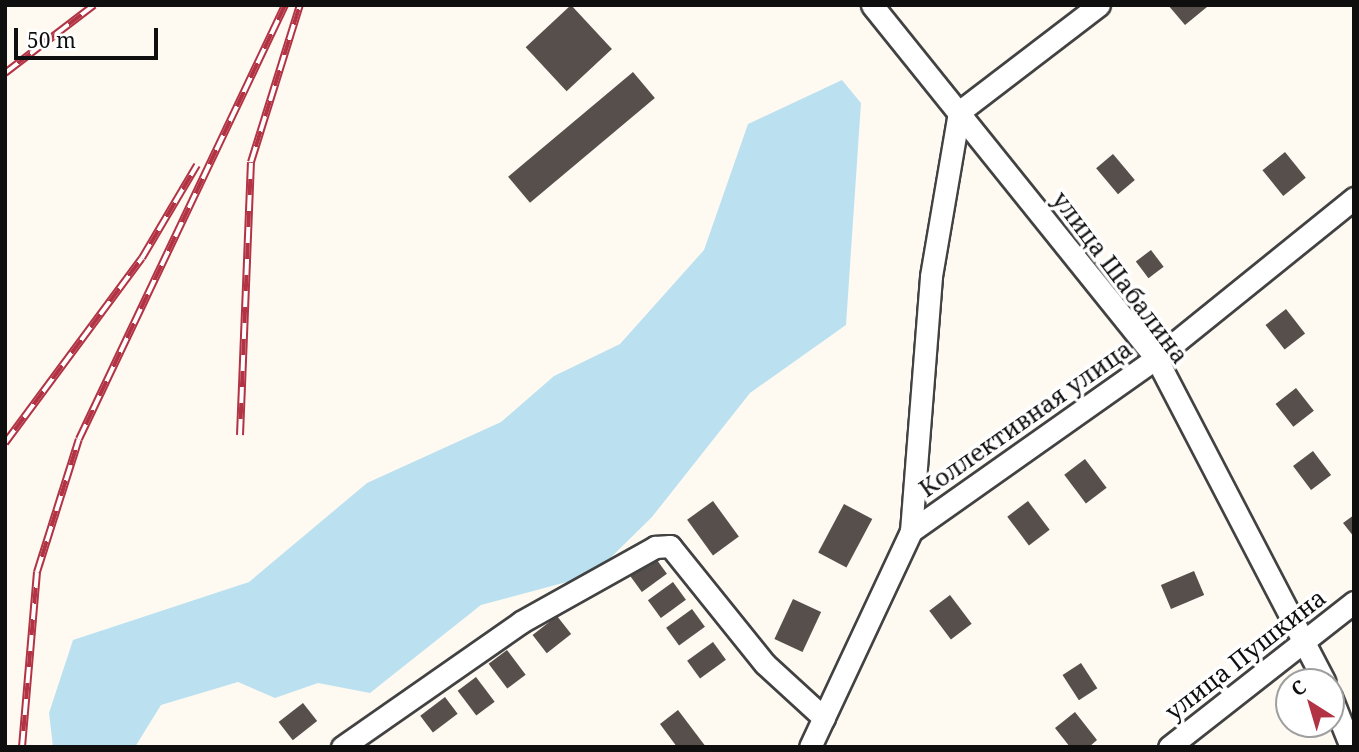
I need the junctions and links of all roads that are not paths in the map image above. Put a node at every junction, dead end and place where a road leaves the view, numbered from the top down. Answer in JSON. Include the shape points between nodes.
{"nodes":[{"id":1,"x":872,"y":5,"type":"edge"},
{"id":2,"x":1099,"y":5,"type":"edge"},
{"id":3,"x":959,"y":113,"type":"junction"},
{"id":4,"x":1354,"y":198,"type":"edge"},
{"id":5,"x":1156,"y":358,"type":"junction"},
{"id":6,"x":911,"y":531,"type":"junction"},
{"id":7,"x":1354,"y":602,"type":"edge"},
{"id":8,"x":1307,"y":638,"type":"junction"},
{"id":9,"x":1319,"y":668,"type":"edge"},
{"id":10,"x":824,"y":718,"type":"junction"},
{"id":11,"x":342,"y":747,"type":"edge"},
{"id":12,"x":810,"y":747,"type":"edge"},
{"id":13,"x":1169,"y":747,"type":"edge"}],
"edges":[{"from":1,"to":3,"type":"street","name":"улица Шабалина"},
{"from":2,"to":3,"type":"street"},
{"from":3,"to":5,"type":"street","name":"улица Шабалина"},
{"from":3,"to":6,"type":"street","via":[[931,276]]},
{"from":4,"to":5,"type":"street","name":"Коллективная улица"},
{"from":5,"to":6,"type":"street","name":"Коллективная улица"},
{"from":5,"to":8,"type":"street","name":"улица Шабалина"},
{"from":6,"to":10,"type":"street","name":"Коллективная улица"},
{"from":7,"to":8,"type":"street","name":"улица Пушкина"},
{"from":8,"to":9,"type":"street","name":"улица Шабалина"},
{"from":8,"to":13,"type":"street","name":"улица Пушкина"},
{"from":10,"to":11,"type":"street","via":[[765,664],[670,546],[654,547],[522,622]]},
{"from":10,"to":12,"type":"street","name":"Коллективная улица"}]}
